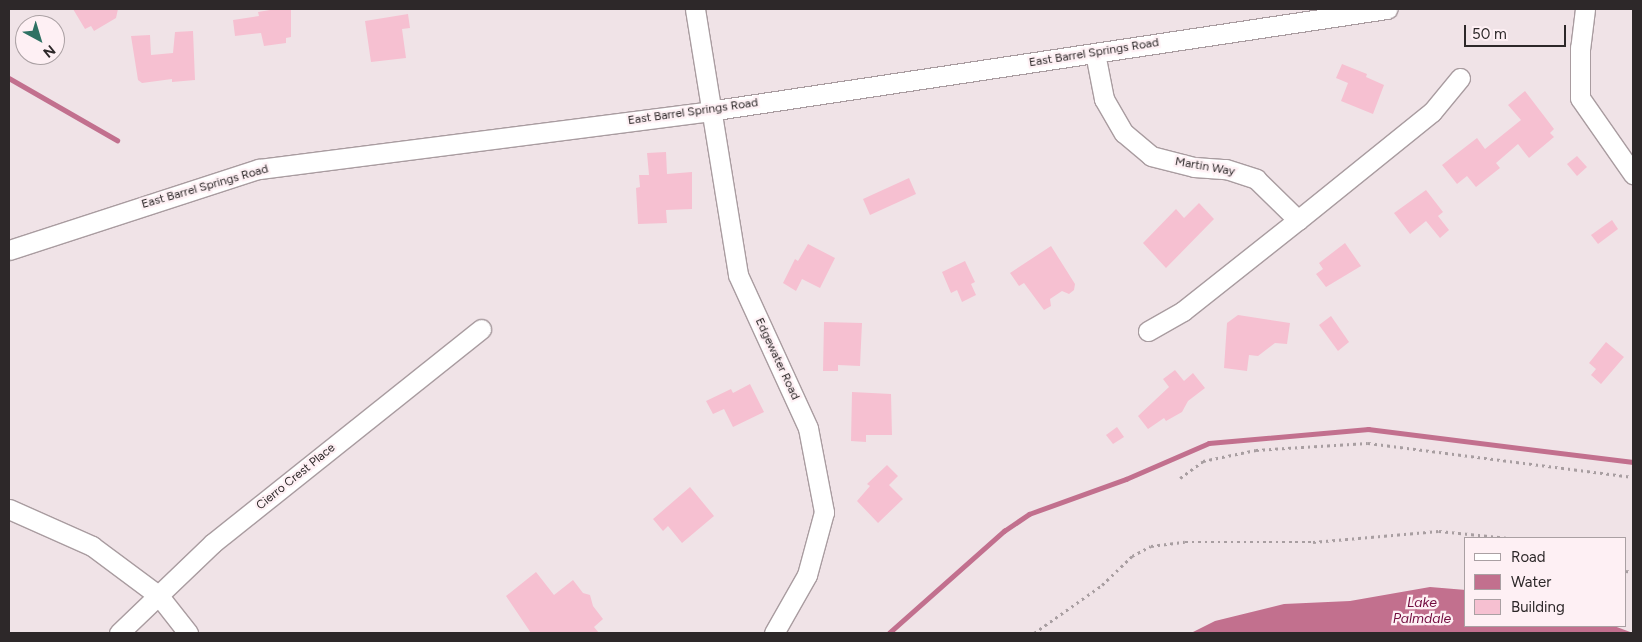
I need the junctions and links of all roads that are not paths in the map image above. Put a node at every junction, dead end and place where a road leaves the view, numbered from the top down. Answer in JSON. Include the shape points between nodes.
{"nodes":[{"id":1,"x":694,"y":9,"type":"edge"},
{"id":2,"x":1387,"y":9,"type":"edge"},
{"id":3,"x":1585,"y":9,"type":"edge"},
{"id":4,"x":1095,"y":53,"type":"junction"},
{"id":5,"x":1460,"y":78,"type":"dead end"},
{"id":6,"x":709,"y":111,"type":"junction"},
{"id":7,"x":1633,"y":174,"type":"edge"},
{"id":8,"x":1298,"y":220,"type":"junction"},
{"id":9,"x":9,"y":250,"type":"edge"},
{"id":10,"x":481,"y":329,"type":"dead end"},
{"id":11,"x":1148,"y":331,"type":"dead end"},
{"id":12,"x":9,"y":509,"type":"edge"},
{"id":13,"x":159,"y":596,"type":"junction"},
{"id":14,"x":119,"y":633,"type":"edge"},
{"id":15,"x":188,"y":633,"type":"edge"},
{"id":16,"x":775,"y":633,"type":"edge"}],
"edges":[{"from":1,"to":6,"type":"street","name":"Edgewater Road"},
{"from":2,"to":4,"type":"street","name":"East Barrel Springs Road"},
{"from":3,"to":7,"type":"street","via":[[1580,48],[1580,98]]},
{"from":4,"to":6,"type":"street","name":"East Barrel Springs Road"},
{"from":4,"to":8,"type":"street","name":"Martin Way","via":[[1104,99],[1124,133],[1151,156],[1194,167],[1226,169],[1256,179]]},
{"from":5,"to":8,"type":"street","via":[[1432,112]]},
{"from":6,"to":9,"type":"street","name":"East Barrel Springs Road","via":[[259,169]]},
{"from":6,"to":16,"type":"street","name":"Edgewater Road","via":[[738,275],[808,428],[824,512],[807,575]]},
{"from":8,"to":11,"type":"street","via":[[1183,311]]},
{"from":10,"to":13,"type":"street","name":"Cierro Crest Place","via":[[213,543]]},
{"from":12,"to":13,"type":"street","via":[[92,546]]},
{"from":13,"to":14,"type":"street","name":"Cierro Crest Place"},
{"from":13,"to":15,"type":"street"}]}
